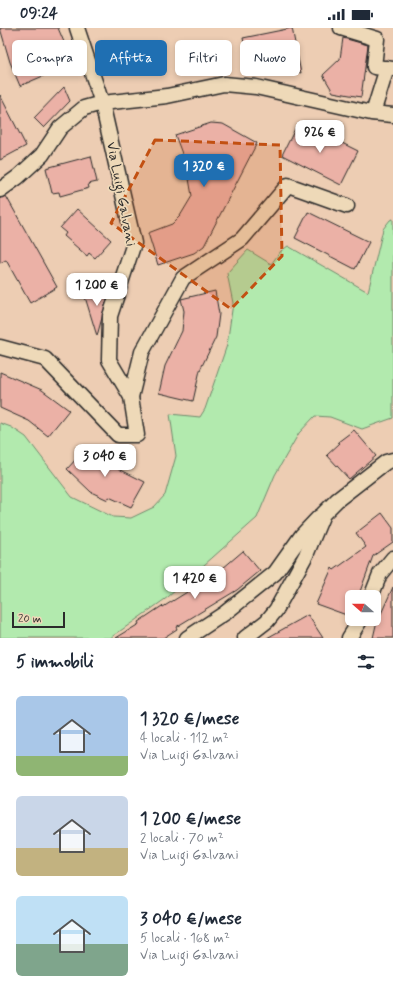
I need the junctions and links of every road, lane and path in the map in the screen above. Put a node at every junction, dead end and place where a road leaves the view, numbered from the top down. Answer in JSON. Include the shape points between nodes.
{"nodes":[{"id":1,"x":77,"y":28,"type":"edge"},
{"id":2,"x":341,"y":28,"type":"edge"},
{"id":3,"x":390,"y":68,"type":"edge"},
{"id":4,"x":102,"y":103,"type":"junction"},
{"id":5,"x":373,"y":113,"type":"junction"},
{"id":6,"x":393,"y":115,"type":"edge"},
{"id":7,"x":0,"y":190,"type":"edge"},
{"id":8,"x":347,"y":206,"type":"dead end"},
{"id":9,"x":0,"y":347,"type":"edge"},
{"id":10,"x":131,"y":397,"type":"junction"},
{"id":11,"x":393,"y":460,"type":"edge"},
{"id":12,"x":322,"y":514,"type":"junction"},
{"id":13,"x":393,"y":558,"type":"edge"},
{"id":14,"x":374,"y":590,"type":"edge"},
{"id":15,"x":357,"y":626,"type":"edge"},
{"id":16,"x":187,"y":638,"type":"edge"},
{"id":17,"x":246,"y":638,"type":"edge"},
{"id":18,"x":349,"y":638,"type":"edge"}],
"edges":[{"from":1,"to":4,"type":"street","name":"Via Luigi Galvani"},
{"from":2,"to":3,"type":"street","via":[[377,39],[374,67]]},
{"from":3,"to":5,"type":"street"},
{"from":4,"to":5,"type":"street","via":[[167,96],[224,84],[256,87]]},
{"from":4,"to":7,"type":"street","via":[[84,108],[60,128],[42,155]]},
{"from":4,"to":10,"type":"street","name":"Via Luigi Galvani","via":[[134,243],[110,316],[109,360]]},
{"from":5,"to":6,"type":"street"},
{"from":8,"to":10,"type":"street","name":"Via Luigi Galvani","via":[[288,185],[242,239],[183,278],[142,352]]},
{"from":9,"to":10,"type":"street","name":"Via Luigi Galvani","via":[[46,359],[118,436],[137,435]]},
{"from":11,"to":12,"type":"street","via":[[386,462]]},
{"from":12,"to":16,"type":"street","via":[[302,535],[275,573],[225,613]]},
{"from":12,"to":17,"type":"street","via":[[306,556],[276,610],[267,622]]},
{"from":13,"to":14,"type":"street","via":[[380,574]]},
{"from":15,"to":18,"type":"street"}]}
